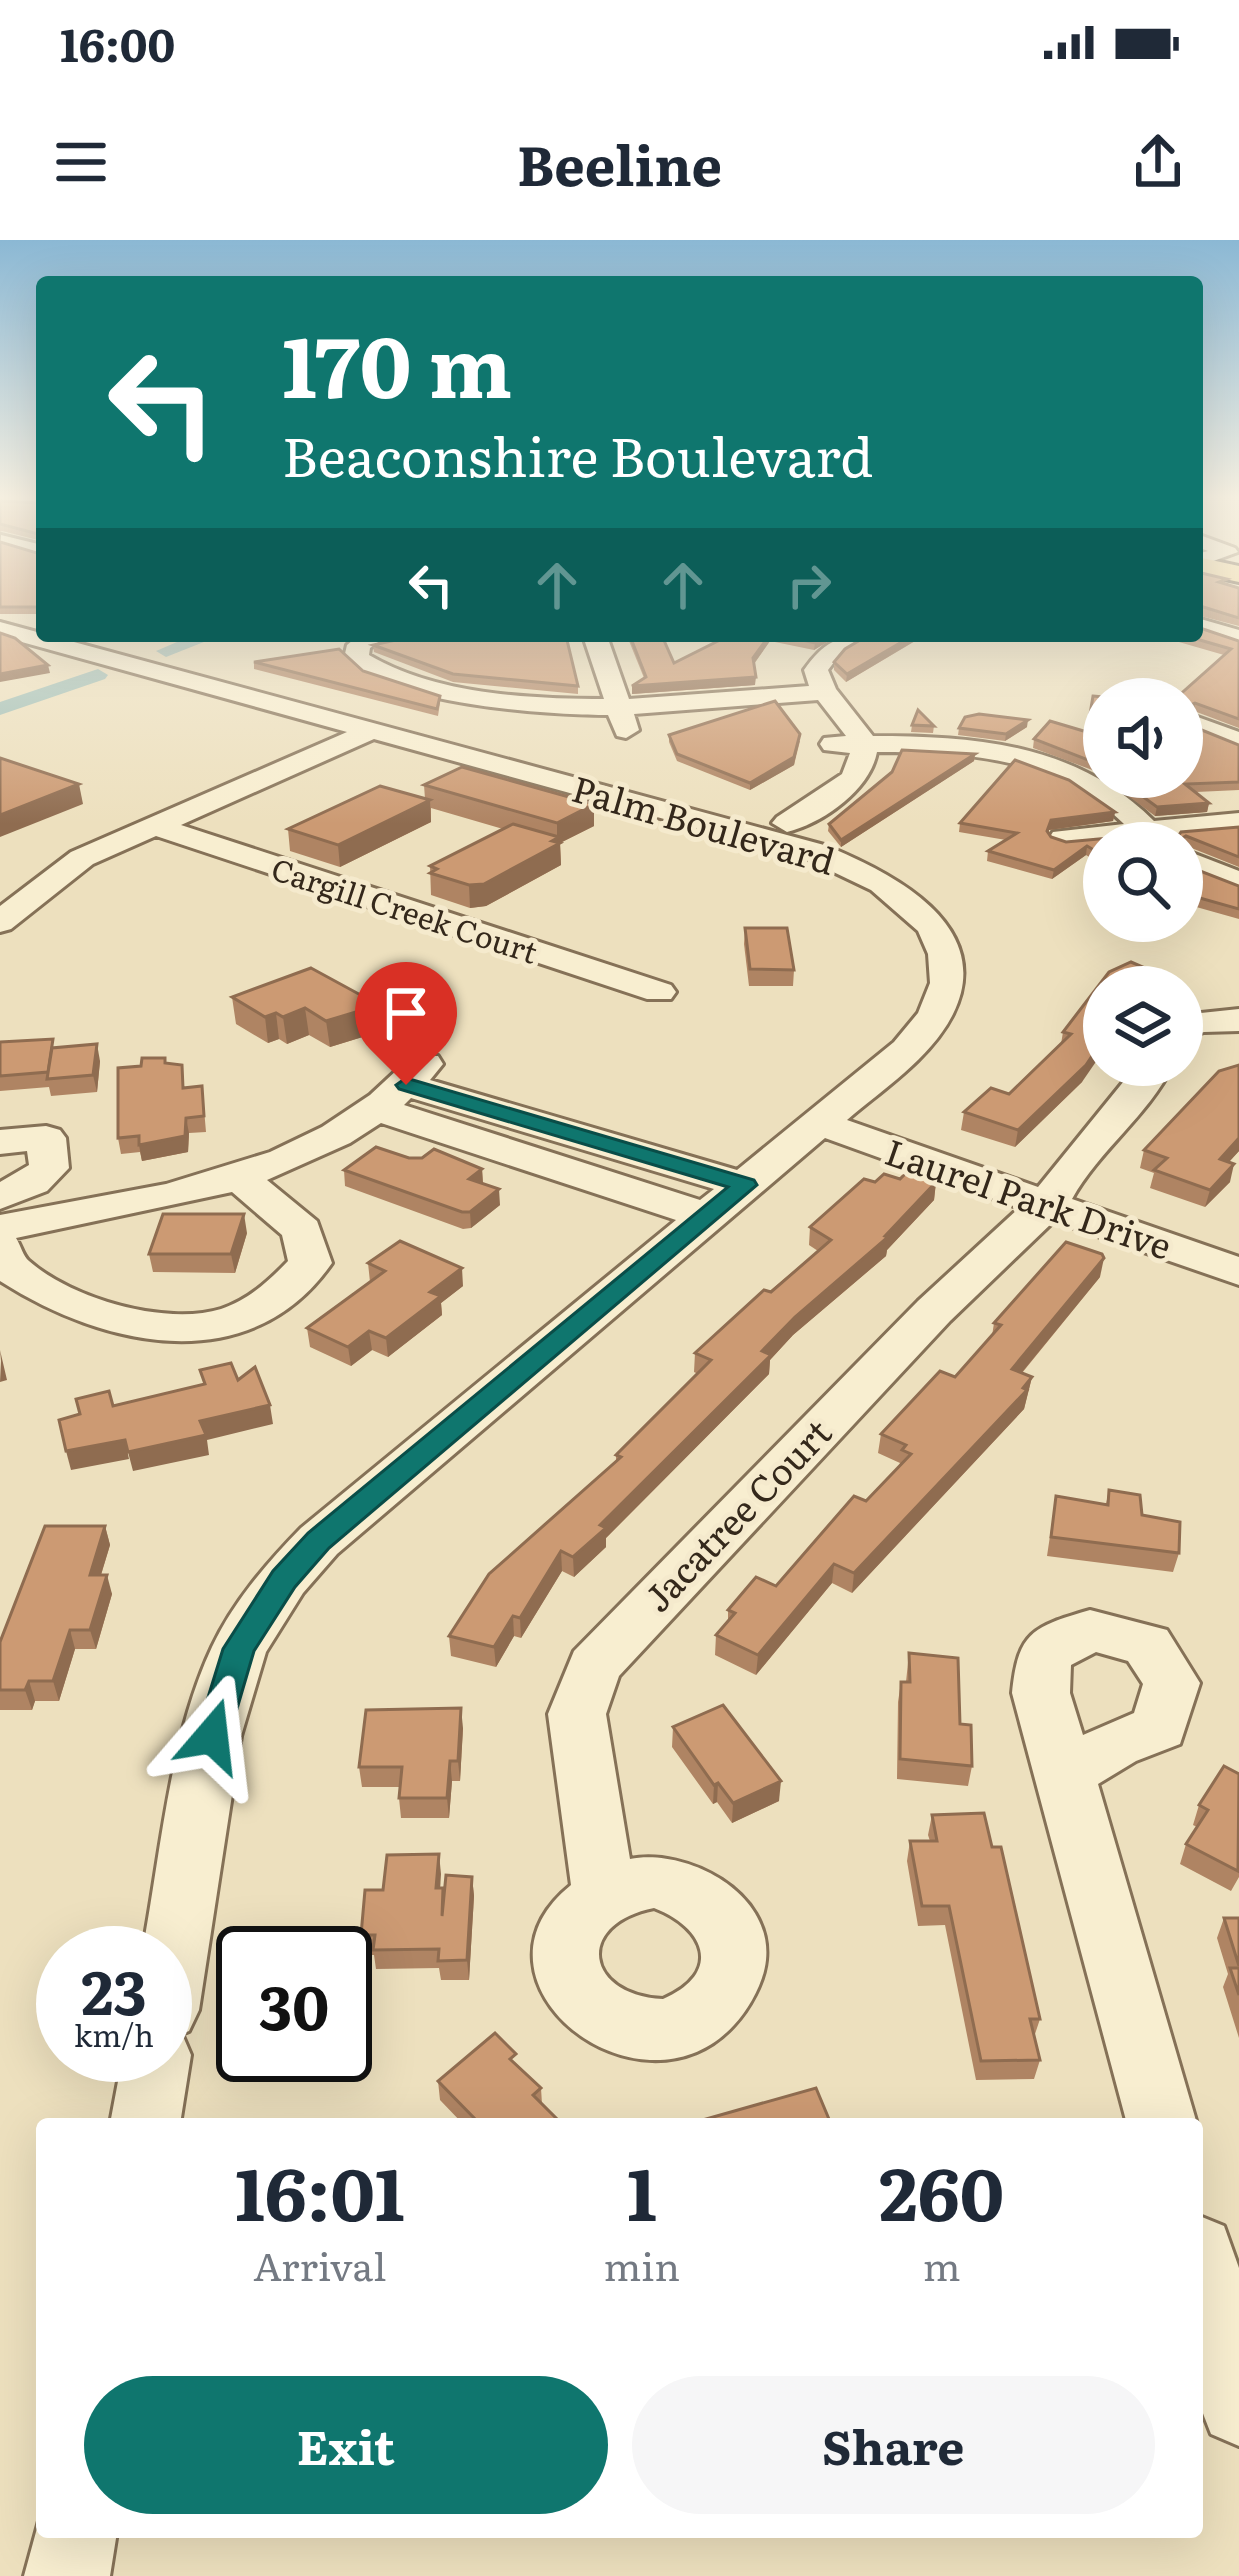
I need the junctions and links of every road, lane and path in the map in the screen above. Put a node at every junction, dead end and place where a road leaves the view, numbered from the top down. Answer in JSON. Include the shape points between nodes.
{"nodes":[{"id":1,"x":1203,"y":627,"type":"edge"},
{"id":2,"x":0,"y":629,"type":"edge"},
{"id":3,"x":36,"y":636,"type":"edge"},
{"id":4,"x":1239,"y":637,"type":"edge"},
{"id":5,"x":37,"y":642,"type":"edge"},
{"id":6,"x":63,"y":642,"type":"edge"},
{"id":7,"x":365,"y":642,"type":"edge"},
{"id":8,"x":597,"y":642,"type":"edge"},
{"id":9,"x":814,"y":642,"type":"edge"},
{"id":10,"x":846,"y":642,"type":"edge"},
{"id":11,"x":0,"y":654,"type":"edge"},
{"id":12,"x":824,"y":692,"type":"junction"},
{"id":13,"x":795,"y":694,"type":"junction"},
{"id":14,"x":623,"y":718,"type":"junction"},
{"id":15,"x":1203,"y":727,"type":"edge"},
{"id":16,"x":373,"y":730,"type":"junction"},
{"id":17,"x":1239,"y":741,"type":"edge"},
{"id":18,"x":833,"y":744,"type":"junction"},
{"id":19,"x":866,"y":744,"type":"junction"},
{"id":20,"x":793,"y":793,"type":"junction"},
{"id":21,"x":823,"y":800,"type":"junction"},
{"id":22,"x":754,"y":814,"type":"dead end"},
{"id":23,"x":1137,"y":822,"type":"edge"},
{"id":24,"x":1239,"y":822,"type":"edge"},
{"id":25,"x":787,"y":823,"type":"dead end"},
{"id":26,"x":151,"y":825,"type":"junction"},
{"id":27,"x":1203,"y":828,"type":"edge"},
{"id":28,"x":1064,"y":838,"type":"edge"},
{"id":29,"x":1083,"y":838,"type":"edge"},
{"id":30,"x":1203,"y":867,"type":"edge"},
{"id":31,"x":1239,"y":882,"type":"edge"},
{"id":32,"x":0,"y":922,"type":"edge"},
{"id":33,"x":659,"y":992,"type":"dead end"},
{"id":34,"x":1239,"y":1020,"type":"edge"},
{"id":35,"x":1203,"y":1021,"type":"edge"},
{"id":36,"x":403,"y":1086,"type":"junction"},
{"id":37,"x":1143,"y":1086,"type":"edge"},
{"id":38,"x":819,"y":1123,"type":"junction"},
{"id":39,"x":0,"y":1142,"type":"edge"},
{"id":40,"x":238,"y":1176,"type":"junction"},
{"id":41,"x":746,"y":1185,"type":"junction"},
{"id":42,"x":0,"y":1197,"type":"edge"},
{"id":43,"x":1048,"y":1204,"type":"junction"},
{"id":44,"x":704,"y":1217,"type":"junction"},
{"id":45,"x":0,"y":1228,"type":"edge"},
{"id":46,"x":0,"y":1246,"type":"edge"},
{"id":47,"x":1239,"y":1273,"type":"edge"},
{"id":48,"x":1066,"y":1774,"type":"dead end"},
{"id":49,"x":604,"y":1892,"type":"dead end"},
{"id":50,"x":179,"y":1926,"type":"edge"},
{"id":51,"x":153,"y":2082,"type":"edge"},
{"id":52,"x":147,"y":2118,"type":"edge"},
{"id":53,"x":1160,"y":2118,"type":"edge"},
{"id":54,"x":1203,"y":2275,"type":"edge"},
{"id":55,"x":1239,"y":2406,"type":"edge"},
{"id":56,"x":74,"y":2538,"type":"edge"},
{"id":57,"x":68,"y":2576,"type":"edge"}],
"edges":[{"from":1,"to":4,"type":"street"},
{"from":2,"to":3,"type":"street","name":"Palm Boulevard"},
{"from":5,"to":11,"type":"street"},
{"from":6,"to":16,"type":"street","name":"Palm Boulevard"},
{"from":7,"to":14,"type":"street","via":[[356,658],[387,674]]},
{"from":8,"to":14,"type":"street"},
{"from":9,"to":13,"type":"street","via":[[789,662]]},
{"from":10,"to":12,"type":"street","via":[[818,663]]},
{"from":12,"to":13,"type":"street"},
{"from":12,"to":19,"type":"street"},
{"from":13,"to":14,"type":"street"},
{"from":13,"to":18,"type":"street"},
{"from":15,"to":17,"type":"street"},
{"from":16,"to":26,"type":"street"},
{"from":16,"to":38,"type":"street","name":"Palm Boulevard","via":[[766,836],[844,862],[911,903],[944,945],[949,965],[940,1012]]},
{"from":18,"to":19,"type":"street"},
{"from":18,"to":20,"type":"street","via":[[821,773]]},
{"from":19,"to":21,"type":"street","via":[[857,773]]},
{"from":19,"to":23,"type":"street","via":[[996,749],[1046,761],[1102,790]]},
{"from":20,"to":21,"type":"street"},
{"from":20,"to":22,"type":"street"},
{"from":21,"to":25,"type":"street"},
{"from":24,"to":27,"type":"street"},
{"from":26,"to":32,"type":"street","via":[[82,858]]},
{"from":26,"to":33,"type":"street","name":"Cargill Creek Court"},
{"from":28,"to":29,"type":"street"},
{"from":30,"to":31,"type":"street"},
{"from":34,"to":35,"type":"street"},
{"from":36,"to":40,"type":"street","via":[[315,1145]]},
{"from":36,"to":41,"type":"street"},
{"from":36,"to":44,"type":"street"},
{"from":37,"to":43,"type":"street","name":"Jacatree Court"},
{"from":38,"to":41,"type":"street","name":"Palm Boulevard"},
{"from":38,"to":43,"type":"street","name":"Laurel Park Drive"},
{"from":39,"to":42,"type":"street","via":[[46,1138],[49,1168]]},
{"from":40,"to":45,"type":"street"},
{"from":40,"to":46,"type":"street","via":[[302,1230],[310,1263],[294,1284],[225,1327],[192,1332],[73,1304],[5,1264]]},
{"from":41,"to":44,"type":"street","name":"Palm Boulevard"},
{"from":43,"to":47,"type":"street","name":"Laurel Park Drive"},
{"from":43,"to":49,"type":"street","name":"Jacatree Court","via":[[934,1311],[594,1666],[577,1714]]},
{"from":44,"to":50,"type":"street","name":"Palm Boulevard","via":[[319,1540],[260,1613],[239,1649],[212,1736]]},
{"from":48,"to":53,"type":"street"},
{"from":51,"to":52,"type":"street"},
{"from":54,"to":55,"type":"street"},
{"from":56,"to":57,"type":"street"}]}
